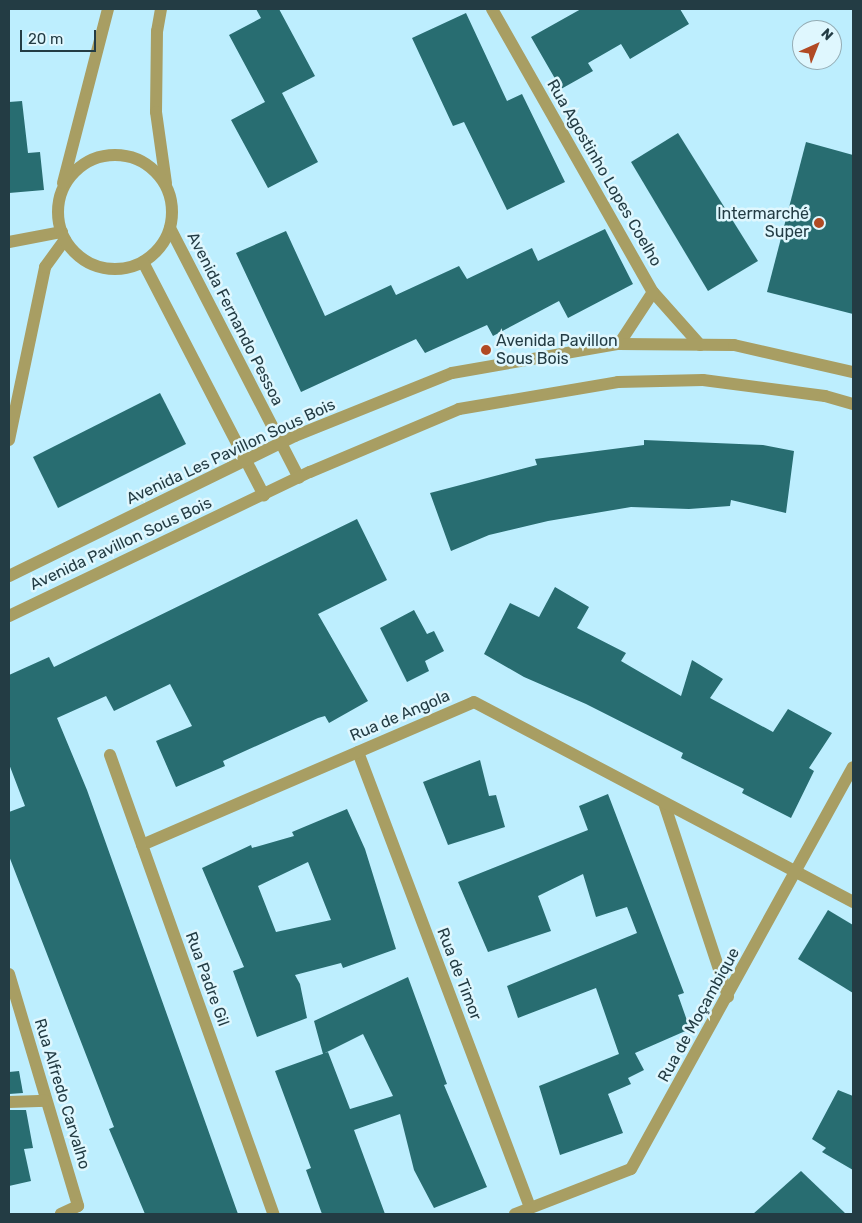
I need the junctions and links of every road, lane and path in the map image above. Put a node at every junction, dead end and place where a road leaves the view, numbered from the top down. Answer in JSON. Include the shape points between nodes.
{"nodes":[{"id":1,"x":108,"y":9,"type":"edge"},
{"id":2,"x":161,"y":9,"type":"edge"},
{"id":3,"x":492,"y":9,"type":"edge"},
{"id":4,"x":166,"y":186,"type":"junction"},
{"id":5,"x":60,"y":195,"type":"junction"},
{"id":6,"x":170,"y":228,"type":"junction"},
{"id":7,"x":63,"y":235,"type":"junction"},
{"id":8,"x":9,"y":242,"type":"edge"},
{"id":9,"x":143,"y":262,"type":"junction"},
{"id":10,"x":653,"y":292,"type":"junction"},
{"id":11,"x":619,"y":344,"type":"junction"},
{"id":12,"x":700,"y":345,"type":"junction"},
{"id":13,"x":853,"y":372,"type":"edge"},
{"id":14,"x":853,"y":404,"type":"edge"},
{"id":15,"x":9,"y":440,"type":"edge"},
{"id":16,"x":281,"y":443,"type":"junction"},
{"id":17,"x":248,"y":459,"type":"junction"},
{"id":18,"x":299,"y":478,"type":"junction"},
{"id":19,"x":264,"y":494,"type":"junction"},
{"id":20,"x":9,"y":576,"type":"edge"},
{"id":21,"x":9,"y":616,"type":"edge"},
{"id":22,"x":358,"y":752,"type":"junction"},
{"id":23,"x":110,"y":755,"type":"dead end"},
{"id":24,"x":853,"y":767,"type":"edge"},
{"id":25,"x":664,"y":803,"type":"junction"},
{"id":26,"x":142,"y":845,"type":"junction"},
{"id":27,"x":796,"y":872,"type":"junction"},
{"id":28,"x":853,"y":902,"type":"edge"},
{"id":29,"x":10,"y":979,"type":"edge"},
{"id":30,"x":728,"y":997,"type":"junction"},
{"id":31,"x":46,"y":1101,"type":"junction"},
{"id":32,"x":9,"y":1102,"type":"edge"},
{"id":33,"x":530,"y":1208,"type":"junction"},
{"id":34,"x":61,"y":1214,"type":"edge"},
{"id":35,"x":273,"y":1214,"type":"edge"},
{"id":36,"x":515,"y":1214,"type":"edge"}],
"edges":[{"from":1,"to":5,"type":"street"},
{"from":2,"to":4,"type":"street","via":[[157,31],[156,112]]},
{"from":3,"to":10,"type":"street","name":"Rua Agostinho Lopes Coelho"},
{"from":4,"to":5,"type":"street","via":[[155,170],[120,154],[100,156],[76,171]]},
{"from":4,"to":6,"type":"street","via":[[172,214]]},
{"from":5,"to":7,"type":"street","via":[[58,214]]},
{"from":6,"to":9,"type":"street","via":[[155,253]]},
{"from":6,"to":16,"type":"street","name":"Avenida Fernando Pessoa"},
{"from":7,"to":8,"type":"street"},
{"from":7,"to":9,"type":"street","via":[[76,253],[91,264],[117,268]]},
{"from":7,"to":15,"type":"street","via":[[45,268]]},
{"from":9,"to":17,"type":"street"},
{"from":10,"to":11,"type":"street"},
{"from":10,"to":12,"type":"street","name":"Rua Agostinho Lopes Coelho"},
{"from":11,"to":12,"type":"street"},
{"from":11,"to":16,"type":"street","name":"Avenida Les Pavillon Sous Bois","via":[[452,372]]},
{"from":12,"to":13,"type":"street","via":[[734,345]]},
{"from":14,"to":18,"type":"street","name":"Avenida Pavillon Sous Bois","via":[[825,396],[703,380],[618,382],[459,409]]},
{"from":16,"to":17,"type":"street","name":"Avenida Les Pavillon Sous Bois"},
{"from":16,"to":18,"type":"street","name":"Avenida Fernando Pessoa"},
{"from":17,"to":19,"type":"street"},
{"from":17,"to":20,"type":"street","name":"Avenida Les Pavillon Sous Bois"},
{"from":18,"to":19,"type":"street","name":"Avenida Pavillon Sous Bois"},
{"from":19,"to":21,"type":"street","name":"Avenida Pavillon Sous Bois"},
{"from":22,"to":25,"type":"street","name":"Rua de Angola","via":[[474,702]]},
{"from":22,"to":26,"type":"street","name":"Rua de Angola"},
{"from":22,"to":33,"type":"street","name":"Rua de Timor"},
{"from":23,"to":26,"type":"street","name":"Rua Padre Gil"},
{"from":24,"to":27,"type":"street","name":"Rua de Moçambique"},
{"from":25,"to":27,"type":"street","name":"Rua de Angola"},
{"from":25,"to":30,"type":"street"},
{"from":26,"to":35,"type":"street","name":"Rua Padre Gil"},
{"from":27,"to":28,"type":"street","name":"Rua de Angola"},
{"from":27,"to":30,"type":"street","name":"Rua de Moçambique"},
{"from":29,"to":31,"type":"street","name":"Rua Alfredo Carvalho"},
{"from":30,"to":33,"type":"street","name":"Rua de Moçambique","via":[[631,1169]]},
{"from":31,"to":32,"type":"street"},
{"from":31,"to":34,"type":"street","name":"Rua Alfredo Carvalho","via":[[78,1206]]},
{"from":33,"to":36,"type":"street","name":"Rua de Moçambique"}]}
